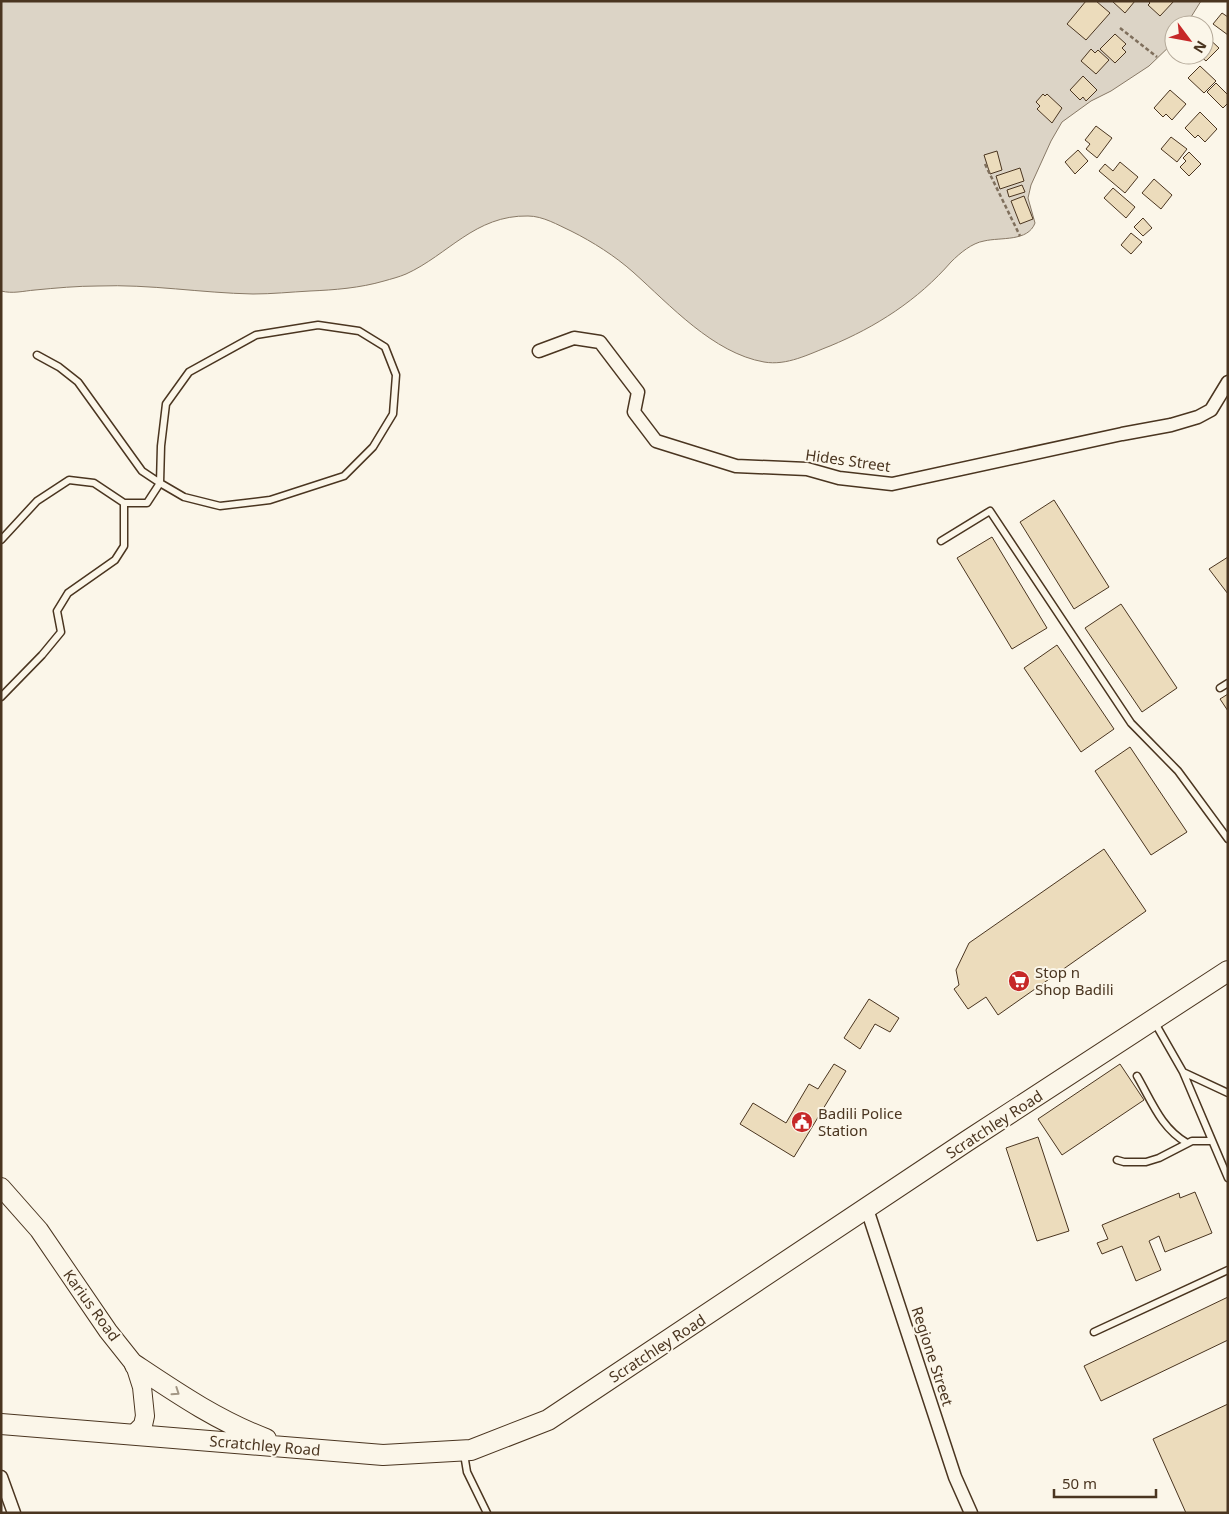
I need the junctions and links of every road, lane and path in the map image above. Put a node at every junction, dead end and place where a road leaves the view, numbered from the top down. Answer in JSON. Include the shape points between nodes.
{"nodes":[{"id":1,"x":1120,"y":28,"type":"dead end"},
{"id":2,"x":1157,"y":57,"type":"dead end"},
{"id":3,"x":985,"y":164,"type":"dead end"},
{"id":4,"x":1020,"y":236,"type":"dead end"},
{"id":5,"x":539,"y":352,"type":"dead end"},
{"id":6,"x":37,"y":355,"type":"dead end"},
{"id":7,"x":1228,"y":382,"type":"edge"},
{"id":8,"x":160,"y":483,"type":"junction"},
{"id":9,"x":124,"y":503,"type":"junction"},
{"id":10,"x":1,"y":540,"type":"edge"},
{"id":11,"x":941,"y":541,"type":"dead end"},
{"id":12,"x":1228,"y":683,"type":"edge"},
{"id":13,"x":1220,"y":688,"type":"dead end"},
{"id":14,"x":1,"y":697,"type":"edge"},
{"id":15,"x":1228,"y":839,"type":"edge"},
{"id":16,"x":1228,"y":970,"type":"edge"},
{"id":17,"x":1153,"y":1020,"type":"junction"},
{"id":18,"x":1184,"y":1072,"type":"junction"},
{"id":19,"x":1138,"y":1076,"type":"dead end"},
{"id":20,"x":1228,"y":1093,"type":"edge"},
{"id":21,"x":1211,"y":1141,"type":"junction"},
{"id":22,"x":1187,"y":1143,"type":"junction"},
{"id":23,"x":1117,"y":1160,"type":"dead end"},
{"id":24,"x":1228,"y":1178,"type":"edge"},
{"id":25,"x":1,"y":1187,"type":"edge"},
{"id":26,"x":867,"y":1209,"type":"junction"},
{"id":27,"x":1228,"y":1270,"type":"edge"},
{"id":28,"x":1094,"y":1332,"type":"dead end"},
{"id":29,"x":136,"y":1365,"type":"junction"},
{"id":30,"x":1,"y":1424,"type":"edge"},
{"id":31,"x":134,"y":1434,"type":"junction"},
{"id":32,"x":289,"y":1448,"type":"junction"},
{"id":33,"x":464,"y":1451,"type":"junction"},
{"id":34,"x":1,"y":1477,"type":"edge"},
{"id":35,"x":14,"y":1513,"type":"edge"},
{"id":36,"x":487,"y":1513,"type":"edge"},
{"id":37,"x":971,"y":1513,"type":"edge"}],
"edges":[{"from":1,"to":2,"type":"path"},
{"from":3,"to":4,"type":"path"},
{"from":5,"to":7,"type":"street","name":"Hides Street","via":[[574,338],[600,342],[638,392],[634,412],[656,441],[736,466],[807,469],[839,478],[892,484],[1198,417],[1211,410]]},
{"from":6,"to":8,"type":"lane","via":[[78,382],[142,471]]},
{"from":8,"to":8,"type":"lane","via":[[184,497],[220,506],[270,500],[344,476],[373,447],[393,414],[396,376],[385,346],[359,331],[318,325],[256,335],[190,372],[166,404]]},
{"from":8,"to":9,"type":"lane","via":[[147,503]]},
{"from":9,"to":10,"type":"lane","via":[[94,483],[69,480],[37,501]]},
{"from":9,"to":14,"type":"lane","via":[[124,546],[116,560],[68,592],[57,611],[61,632]]},
{"from":11,"to":15,"type":"lane","via":[[990,512],[1131,722],[1178,771]]},
{"from":12,"to":13,"type":"lane"},
{"from":16,"to":17,"type":"main road","name":"Scratchley Road"},
{"from":17,"to":18,"type":"lane"},
{"from":17,"to":26,"type":"main road","name":"Scratchley Road"},
{"from":18,"to":20,"type":"lane"},
{"from":18,"to":21,"type":"lane"},
{"from":19,"to":22,"type":"lane","via":[[1166,1127]]},
{"from":21,"to":22,"type":"lane"},
{"from":21,"to":24,"type":"lane"},
{"from":22,"to":23,"type":"lane","via":[[1146,1162]]},
{"from":25,"to":29,"type":"street","name":"Karius Road","via":[[39,1230],[108,1331]]},
{"from":26,"to":33,"type":"main road","name":"Scratchley Road","via":[[548,1420]]},
{"from":26,"to":37,"type":"street","name":"Regione Street","via":[[955,1477]]},
{"from":27,"to":28,"type":"lane"},
{"from":29,"to":31,"type":"street","name":"Karius Road","via":[[145,1416],[143,1425]]},
{"from":29,"to":32,"type":"main road","one_way":true,"via":[[211,1414]]},
{"from":30,"to":31,"type":"main road","name":"Scratchley Road"},
{"from":31,"to":32,"type":"main road","name":"Scratchley Road"},
{"from":32,"to":33,"type":"main road","name":"Scratchley Road","via":[[383,1455]]},
{"from":33,"to":36,"type":"lane","via":[[467,1472]]},
{"from":34,"to":35,"type":"street"}]}
